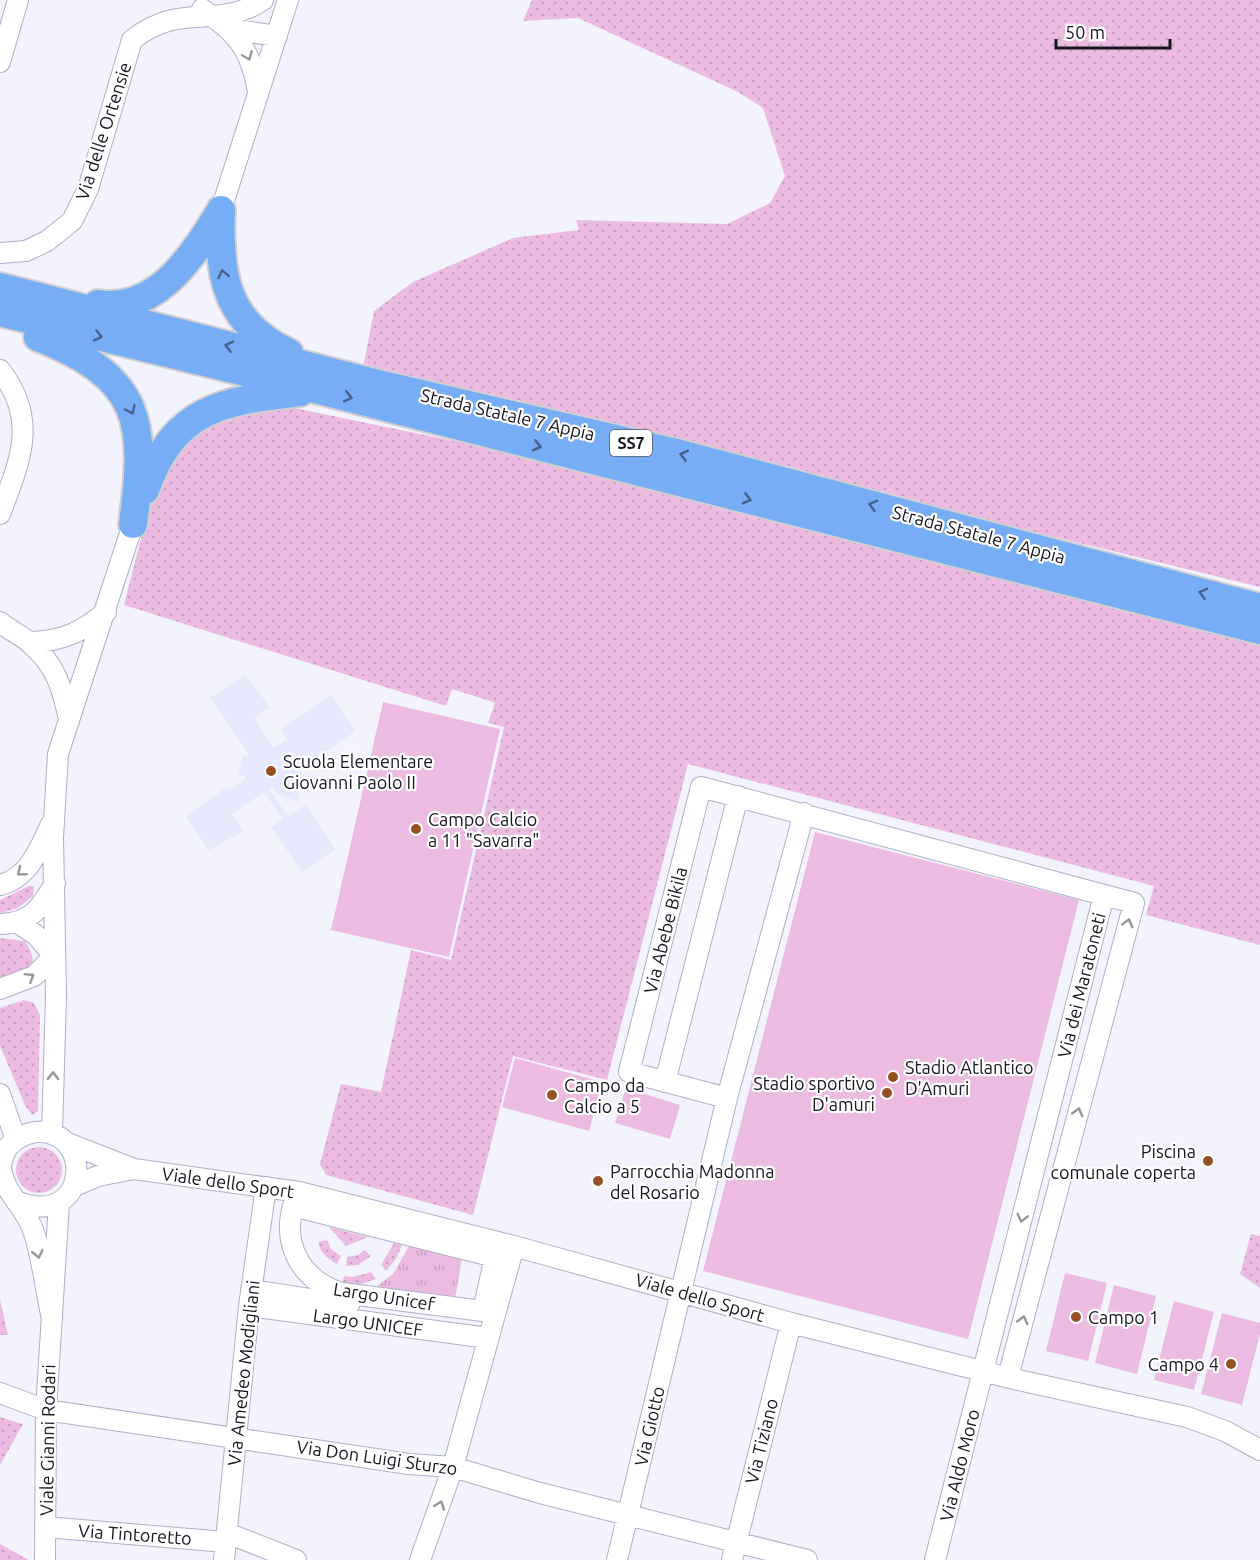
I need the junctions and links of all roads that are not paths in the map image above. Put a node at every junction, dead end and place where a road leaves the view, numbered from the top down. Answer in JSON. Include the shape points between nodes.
{"nodes":[{"id":1,"x":18,"y":0,"type":"edge"},
{"id":2,"x":263,"y":0,"type":"edge"},
{"id":3,"x":288,"y":0,"type":"edge"},
{"id":4,"x":229,"y":17,"type":"junction"},
{"id":5,"x":277,"y":36,"type":"junction"},
{"id":6,"x":0,"y":62,"type":"edge"},
{"id":7,"x":258,"y":95,"type":"junction"},
{"id":8,"x":221,"y":210,"type":"junction"},
{"id":9,"x":0,"y":254,"type":"edge"},
{"id":10,"x":6,"y":297,"type":"edge"},
{"id":11,"x":0,"y":320,"type":"edge"},
{"id":12,"x":0,"y":370,"type":"edge"},
{"id":13,"x":382,"y":385,"type":"junction"},
{"id":14,"x":319,"y":390,"type":"junction"},
{"id":15,"x":0,"y":514,"type":"edge"},
{"id":16,"x":133,"y":524,"type":"junction"},
{"id":17,"x":1260,"y":608,"type":"edge"},
{"id":18,"x":106,"y":612,"type":"junction"},
{"id":19,"x":0,"y":622,"type":"edge"},
{"id":20,"x":1260,"y":630,"type":"edge"},
{"id":21,"x":50,"y":649,"type":"junction"},
{"id":22,"x":88,"y":663,"type":"junction"},
{"id":23,"x":69,"y":719,"type":"junction"},
{"id":24,"x":738,"y":796,"type":"junction"},
{"id":25,"x":804,"y":813,"type":"junction"},
{"id":26,"x":54,"y":816,"type":"junction"},
{"id":27,"x":54,"y":884,"type":"junction"},
{"id":28,"x":0,"y":885,"type":"edge"},
{"id":29,"x":1104,"y":895,"type":"junction"},
{"id":30,"x":9,"y":924,"type":"edge"},
{"id":31,"x":54,"y":956,"type":"junction"},
{"id":32,"x":0,"y":990,"type":"edge"},
{"id":33,"x":1062,"y":1059,"type":"junction"},
{"id":34,"x":1090,"y":1067,"type":"junction"},
{"id":35,"x":666,"y":1082,"type":"junction"},
{"id":36,"x":0,"y":1094,"type":"edge"},
{"id":37,"x":727,"y":1098,"type":"junction"},
{"id":38,"x":58,"y":1138,"type":"junction"},
{"id":39,"x":8,"y":1146,"type":"edge"},
{"id":40,"x":134,"y":1168,"type":"junction"},
{"id":41,"x":74,"y":1186,"type":"junction"},
{"id":42,"x":266,"y":1187,"type":"junction"},
{"id":43,"x":7,"y":1190,"type":"edge"},
{"id":44,"x":287,"y":1190,"type":"junction"},
{"id":45,"x":1029,"y":1190,"type":"junction"},
{"id":46,"x":1055,"y":1198,"type":"junction"},
{"id":47,"x":59,"y":1203,"type":"junction"},
{"id":48,"x":412,"y":1236,"type":"joint"},
{"id":49,"x":514,"y":1246,"type":"junction"},
{"id":50,"x":680,"y":1291,"type":"junction"},
{"id":51,"x":250,"y":1298,"type":"junction"},
{"id":52,"x":341,"y":1304,"type":"junction"},
{"id":53,"x":52,"y":1319,"type":"junction"},
{"id":54,"x":791,"y":1323,"type":"junction"},
{"id":55,"x":489,"y":1332,"type":"junction"},
{"id":56,"x":984,"y":1371,"type":"junction"},
{"id":57,"x":1008,"y":1377,"type":"junction"},
{"id":58,"x":0,"y":1393,"type":"edge"},
{"id":59,"x":46,"y":1410,"type":"junction"},
{"id":60,"x":237,"y":1436,"type":"junction"},
{"id":61,"x":1260,"y":1450,"type":"edge"},
{"id":62,"x":453,"y":1467,"type":"junction"},
{"id":63,"x":628,"y":1515,"type":"junction"},
{"id":64,"x":45,"y":1527,"type":"junction"},
{"id":65,"x":226,"y":1545,"type":"edge"},
{"id":66,"x":734,"y":1551,"type":"edge"},
{"id":67,"x":45,"y":1560,"type":"edge"},
{"id":68,"x":296,"y":1560,"type":"edge"},
{"id":69,"x":420,"y":1560,"type":"edge"},
{"id":70,"x":617,"y":1560,"type":"edge"},
{"id":71,"x":807,"y":1560,"type":"edge"},
{"id":72,"x":935,"y":1560,"type":"edge"}],
"edges":[{"from":1,"to":6,"type":"street"},
{"from":2,"to":4,"type":"street"},
{"from":3,"to":5,"type":"street"},
{"from":4,"to":5,"type":"street","via":[[250,33]]},
{"from":4,"to":7,"type":"street","one_way":true,"via":[[254,68]]},
{"from":4,"to":9,"type":"street","name":"Via delle Ortensie","via":[[202,9],[177,8],[144,26],[132,40],[88,189],[72,221],[47,241],[26,251]]},
{"from":5,"to":7,"type":"street"},
{"from":7,"to":8,"type":"street"},
{"from":8,"to":10,"type":"highway","via":[[195,252],[170,280],[141,299],[110,306],[44,293]]},
{"from":13,"to":8,"type":"highway","one_way":true,"via":[[274,346],[248,325],[223,278]]},
{"from":13,"to":10,"type":"highway","name":"Strada Statale 7 Appia","number":"SS7","one_way":true},
{"from":10,"to":14,"type":"highway","name":"Strada Statale 7 Appia","number":"SS7","one_way":true},
{"from":11,"to":16,"type":"highway","one_way":true,"via":[[73,350],[99,368],[132,409],[140,437],[140,475]]},
{"from":12,"to":15,"type":"street","via":[[18,396],[24,443]]},
{"from":17,"to":13,"type":"highway","name":"Strada Statale 7 Appia","number":"SS7","one_way":true,"via":[[680,454]]},
{"from":14,"to":16,"type":"highway","via":[[239,399],[208,410],[164,449],[151,472]]},
{"from":14,"to":20,"type":"highway","name":"Strada Statale 7 Appia","number":"SS7","one_way":true},
{"from":16,"to":18,"type":"street"},
{"from":18,"to":21,"type":"street"},
{"from":18,"to":22,"type":"street"},
{"from":19,"to":21,"type":"street","via":[[12,633]]},
{"from":21,"to":22,"type":"street","via":[[75,664]]},
{"from":21,"to":23,"type":"street"},
{"from":22,"to":23,"type":"street"},
{"from":23,"to":26,"type":"street","via":[[58,753]]},
{"from":24,"to":25,"type":"street","name":"Via Abebe Bikila"},
{"from":24,"to":35,"type":"street","name":"Via Abebe Bikila"},
{"from":24,"to":35,"type":"street","name":"Via Abebe Bikila","via":[[701,787],[646,1004],[629,1072]]},
{"from":25,"to":29,"type":"street","name":"Via Abebe Bikila"},
{"from":25,"to":37,"type":"street"},
{"from":26,"to":27,"type":"street"},
{"from":26,"to":28,"type":"street","one_way":true,"via":[[33,862]]},
{"from":27,"to":30,"type":"street","via":[[28,918]]},
{"from":27,"to":31,"type":"street"},
{"from":29,"to":33,"type":"street","name":"Via dei Maratoneti"},
{"from":34,"to":29,"type":"street","name":"Via dei Maratoneti","one_way":true,"via":[[1134,903]]},
{"from":30,"to":31,"type":"street","via":[[36,935]]},
{"from":32,"to":31,"type":"street","one_way":true,"via":[[34,976]]},
{"from":38,"to":31,"type":"street","one_way":true},
{"from":33,"to":34,"type":"street"},
{"from":33,"to":45,"type":"street","name":"Via dei Maratoneti"},
{"from":46,"to":34,"type":"street","name":"Via dei Maratoneti","one_way":true},
{"from":35,"to":37,"type":"street","name":"Via Abebe Bikila"},
{"from":36,"to":39,"type":"street"},
{"from":37,"to":50,"type":"street"},
{"from":38,"to":39,"type":"street","via":[[28,1134]]},
{"from":38,"to":40,"type":"street","name":"Viale dello Sport"},
{"from":38,"to":41,"type":"street","via":[[75,1155],[78,1171]]},
{"from":39,"to":43,"type":"street","via":[[1,1170]]},
{"from":40,"to":41,"type":"street","name":"Viale dello Sport"},
{"from":40,"to":42,"type":"street","name":"Viale dello Sport"},
{"from":41,"to":47,"type":"street"},
{"from":42,"to":44,"type":"street","name":"Viale dello Sport"},
{"from":42,"to":51,"type":"street","name":"Via Amedeo Modigliani"},
{"from":43,"to":47,"type":"street","via":[[34,1208]]},
{"from":43,"to":53,"type":"street","name":"Viale Gianni Rodari","one_way":true,"via":[[31,1226]]},
{"from":44,"to":49,"type":"street","name":"Viale dello Sport"},
{"from":44,"to":52,"type":"street","name":"Largo UNICEF","via":[[282,1236],[291,1272],[303,1285]]},
{"from":45,"to":46,"type":"street"},
{"from":45,"to":56,"type":"street","name":"Via dei Maratoneti","one_way":true},
{"from":57,"to":46,"type":"street","name":"Via dei Maratoneti","one_way":true},
{"from":47,"to":53,"type":"street","name":"Viale Gianni Rodari"},
{"from":48,"to":48,"type":"street","name":"Largo Unicef","via":[[292,1206],[289,1236],[295,1256],[323,1286],[342,1293],[483,1311],[495,1257]]},
{"from":49,"to":50,"type":"street","name":"Viale dello Sport"},
{"from":49,"to":55,"type":"street"},
{"from":50,"to":54,"type":"street","name":"Viale dello Sport"},
{"from":50,"to":63,"type":"street","name":"Via Giotto"},
{"from":51,"to":52,"type":"street","name":"Largo UNICEF"},
{"from":51,"to":55,"type":"street","name":"Largo UNICEF"},
{"from":51,"to":60,"type":"street","name":"Via Amedeo Modigliani"},
{"from":52,"to":55,"type":"street","name":"Largo UNICEF"},
{"from":53,"to":59,"type":"street","name":"Viale Gianni Rodari"},
{"from":54,"to":56,"type":"street","name":"Viale dello Sport"},
{"from":54,"to":66,"type":"street","name":"Via Tiziano"},
{"from":55,"to":62,"type":"street"},
{"from":56,"to":57,"type":"street","name":"Viale dello Sport"},
{"from":56,"to":72,"type":"street","name":"Via Aldo Moro"},
{"from":57,"to":61,"type":"street","name":"Viale dello Sport","via":[[1187,1417]]},
{"from":58,"to":59,"type":"street","name":"Via Don Luigi Sturzo"},
{"from":59,"to":60,"type":"street","name":"Via Don Luigi Sturzo"},
{"from":59,"to":64,"type":"street","name":"Viale Gianni Rodari"},
{"from":60,"to":62,"type":"street","name":"Via Don Luigi Sturzo","via":[[409,1464]]},
{"from":60,"to":65,"type":"street","name":"Via Amedeo Modigliani"},
{"from":62,"to":63,"type":"street","name":"Via Don Luigi Sturzo"},
{"from":69,"to":62,"type":"street","one_way":true},
{"from":63,"to":66,"type":"street","name":"Via Don Luigi Sturzo"},
{"from":63,"to":70,"type":"street","name":"Via Giotto"},
{"from":64,"to":65,"type":"street","name":"Via Tintoretto"},
{"from":64,"to":67,"type":"street","name":"Viale Gianni Rodari"},
{"from":65,"to":68,"type":"street","name":"Via Tintoretto"},
{"from":66,"to":71,"type":"street","name":"Via Don Luigi Sturzo"}]}
